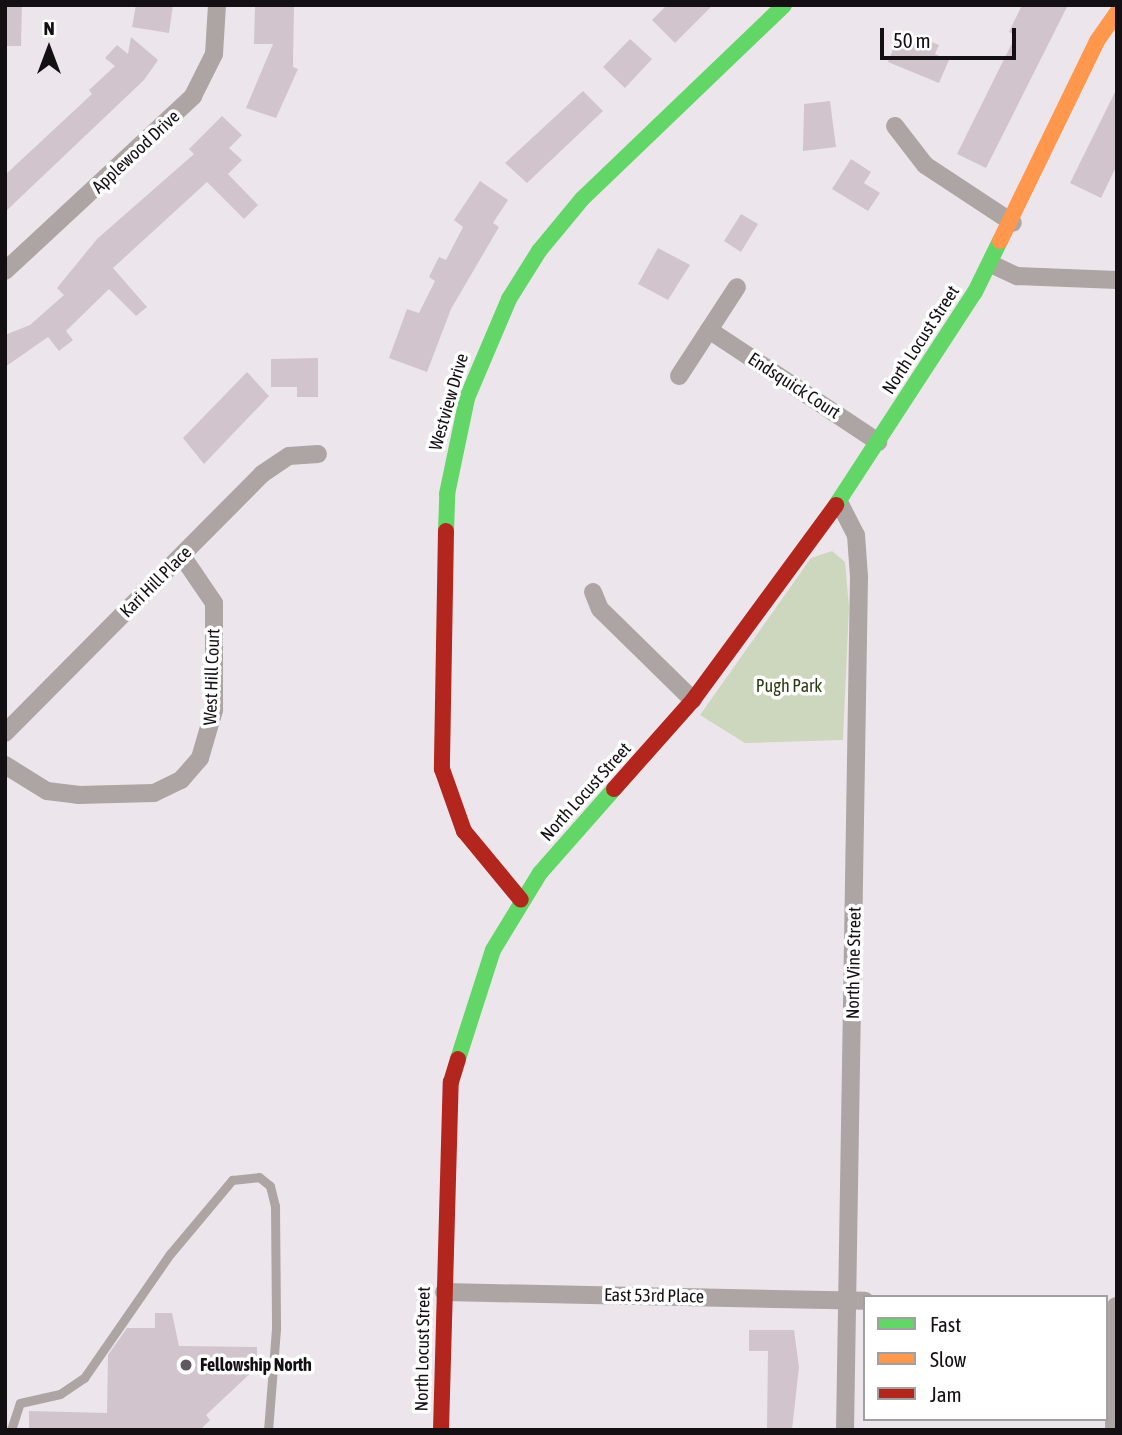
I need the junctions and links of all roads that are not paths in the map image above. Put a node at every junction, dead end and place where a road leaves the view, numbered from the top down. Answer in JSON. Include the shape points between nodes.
{"nodes":[{"id":1,"x":218,"y":5,"type":"edge"},
{"id":2,"x":784,"y":5,"type":"edge"},
{"id":3,"x":1117,"y":12,"type":"edge"},
{"id":4,"x":895,"y":126,"type":"dead end"},
{"id":5,"x":1013,"y":223,"type":"junction"},
{"id":6,"x":991,"y":264,"type":"junction"},
{"id":7,"x":5,"y":271,"type":"edge"},
{"id":8,"x":1117,"y":280,"type":"edge"},
{"id":9,"x":737,"y":287,"type":"dead end"},
{"id":10,"x":709,"y":330,"type":"junction"},
{"id":11,"x":679,"y":376,"type":"dead end"},
{"id":12,"x":878,"y":442,"type":"junction"},
{"id":13,"x":318,"y":454,"type":"dead end"},
{"id":14,"x":839,"y":502,"type":"junction"},
{"id":15,"x":182,"y":556,"type":"junction"},
{"id":16,"x":593,"y":592,"type":"dead end"},
{"id":17,"x":693,"y":700,"type":"junction"},
{"id":18,"x":5,"y":733,"type":"edge"},
{"id":19,"x":5,"y":765,"type":"edge"},
{"id":20,"x":521,"y":900,"type":"junction"},
{"id":21,"x":444,"y":1292,"type":"junction"},
{"id":22,"x":856,"y":1301,"type":"edge"},
{"id":23,"x":1113,"y":1306,"type":"edge"},
{"id":24,"x":11,"y":1430,"type":"edge"},
{"id":25,"x":268,"y":1430,"type":"edge"},
{"id":26,"x":441,"y":1430,"type":"edge"},
{"id":27,"x":845,"y":1430,"type":"edge"},
{"id":28,"x":1114,"y":1430,"type":"edge"}],
"edges":[{"from":1,"to":7,"type":"street","name":"Applewood Drive","via":[[214,54],[193,96]]},
{"from":2,"to":20,"type":"street","name":"Westview Drive","via":[[582,199],[539,251],[509,299],[467,398],[447,494],[441,757],[464,831]]},
{"from":3,"to":5,"type":"street","via":[[1097,41]]},
{"from":4,"to":5,"type":"street","via":[[925,165]]},
{"from":5,"to":6,"type":"street","name":"North Locust Street"},
{"from":6,"to":8,"type":"street","via":[[1017,276]]},
{"from":6,"to":12,"type":"street","name":"North Locust Street"},
{"from":9,"to":10,"type":"street"},
{"from":10,"to":11,"type":"street"},
{"from":10,"to":12,"type":"street","name":"Endsquick Court"},
{"from":12,"to":14,"type":"street","name":"North Locust Street"},
{"from":13,"to":15,"type":"street","name":"Kari Hill Place","via":[[277,462]]},
{"from":14,"to":17,"type":"street","name":"North Locust Street"},
{"from":14,"to":22,"type":"street","name":"North Vine Street","via":[[856,535],[859,577]]},
{"from":15,"to":18,"type":"street","name":"Kari Hill Place"},
{"from":15,"to":19,"type":"street","name":"West Hill Court","via":[[214,603],[214,710],[200,758],[181,780],[154,793],[47,791]]},
{"from":16,"to":17,"type":"street","via":[[600,609]]},
{"from":17,"to":20,"type":"street","name":"North Locust Street"},
{"from":20,"to":21,"type":"street","name":"North Locust Street","via":[[493,950],[456,1060]]},
{"from":21,"to":22,"type":"street","name":"East 53rd Place"},
{"from":21,"to":26,"type":"street","name":"North Locust Street"},
{"from":22,"to":27,"type":"street","name":"North Vine Street"},
{"from":23,"to":28,"type":"street"},
{"from":24,"to":25,"type":"lane","via":[[20,1403],[60,1394],[84,1378],[170,1254],[232,1180],[259,1177],[270,1186],[275,1206],[276,1329]]}]}
